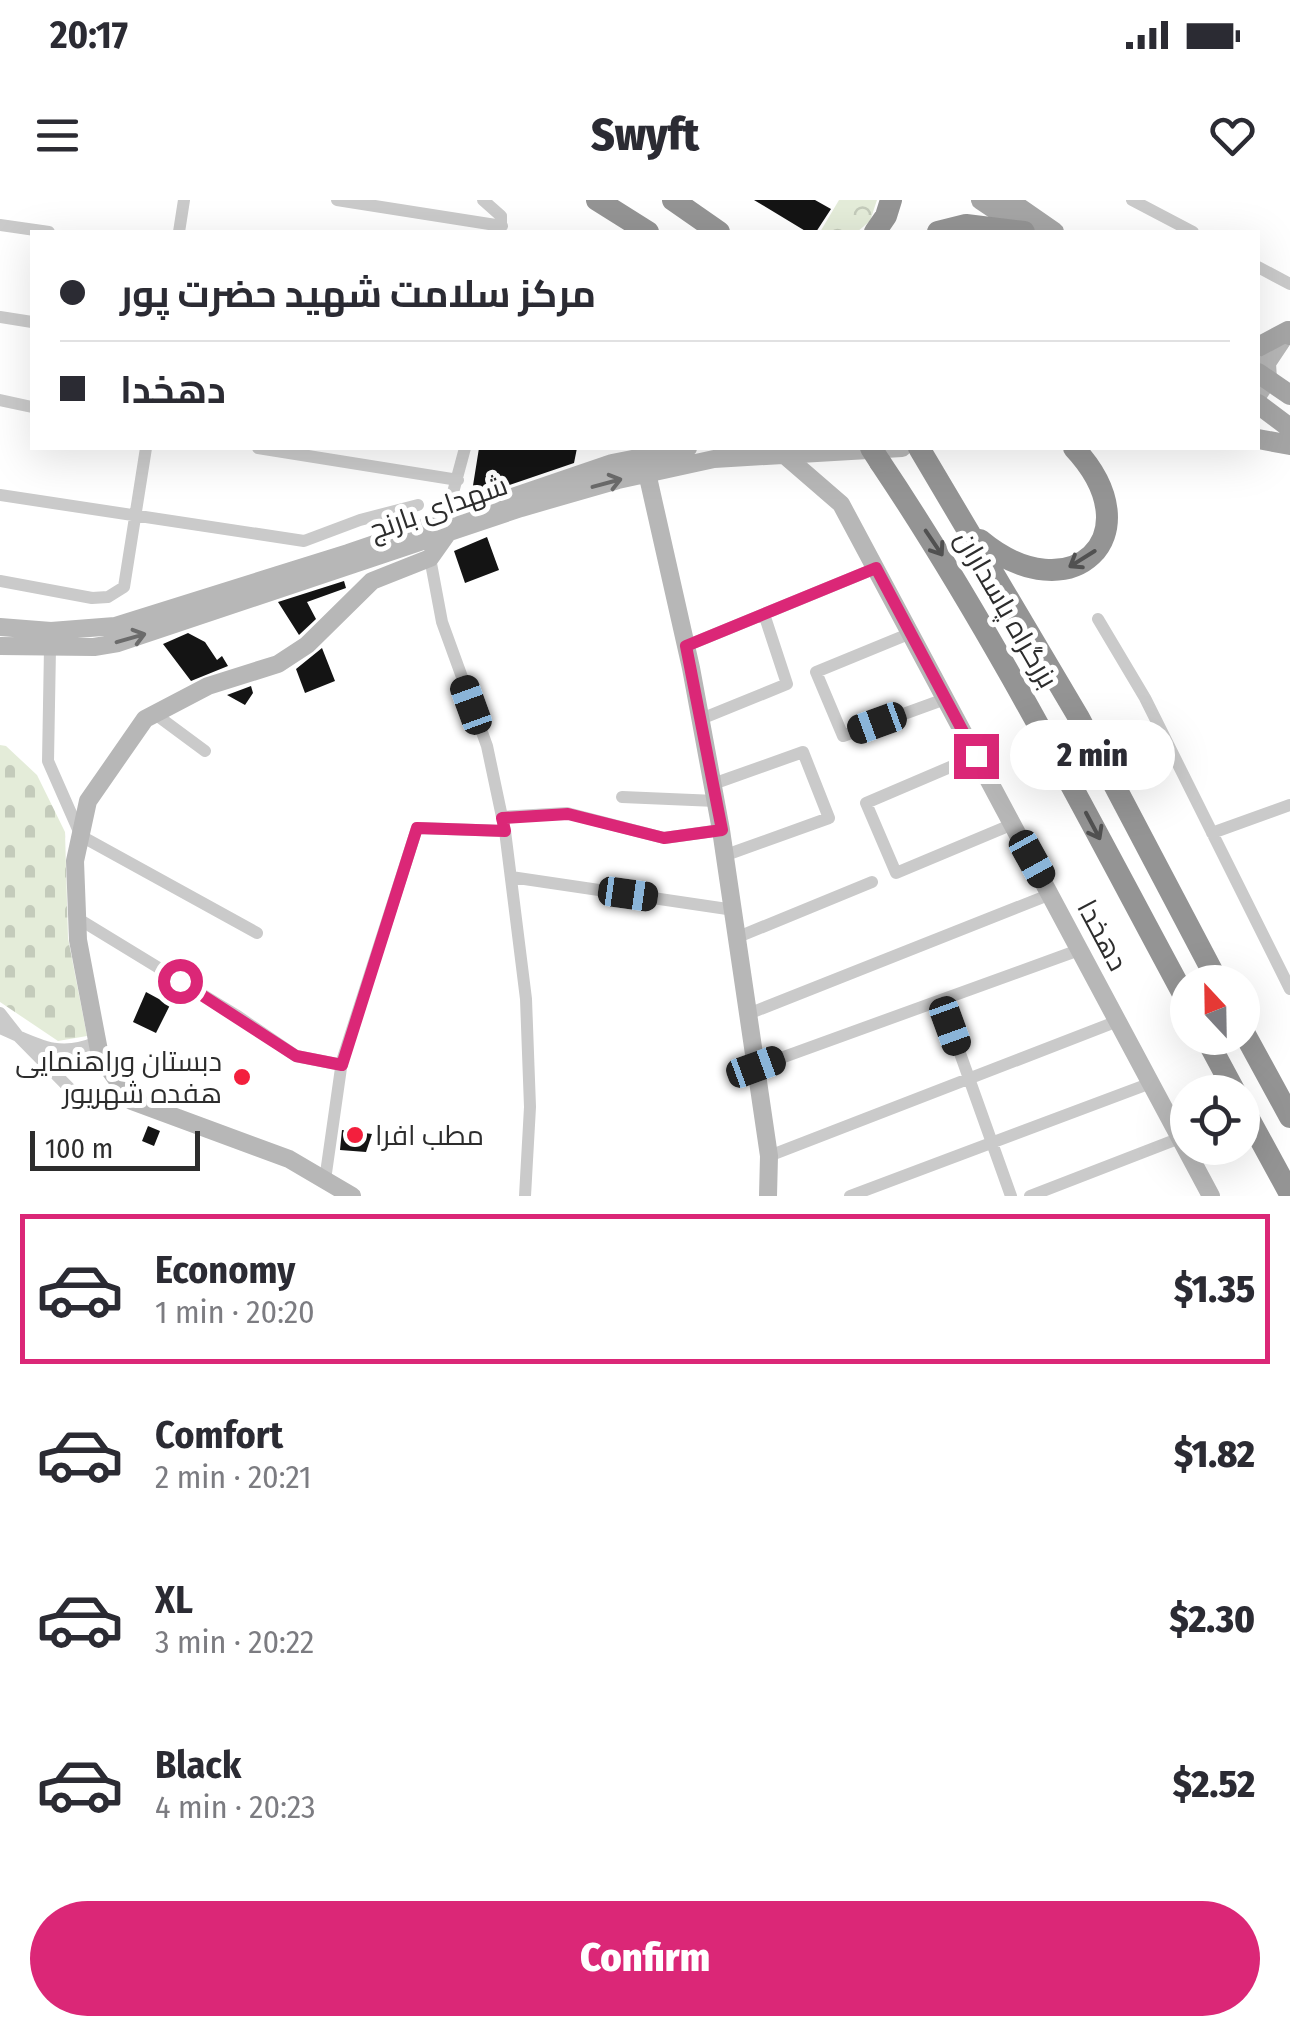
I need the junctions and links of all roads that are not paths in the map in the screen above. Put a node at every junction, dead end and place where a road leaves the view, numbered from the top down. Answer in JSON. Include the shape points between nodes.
{"nodes":[{"id":1,"x":184,"y":200,"type":"edge"},
{"id":2,"x":337,"y":200,"type":"edge"},
{"id":3,"x":482,"y":200,"type":"edge"},
{"id":4,"x":597,"y":200,"type":"edge"},
{"id":5,"x":672,"y":200,"type":"edge"},
{"id":6,"x":890,"y":200,"type":"edge"},
{"id":7,"x":981,"y":200,"type":"edge"},
{"id":8,"x":1008,"y":200,"type":"edge"},
{"id":9,"x":1132,"y":200,"type":"edge"},
{"id":10,"x":699,"y":216,"type":"junction"},
{"id":11,"x":0,"y":225,"type":"edge"},
{"id":12,"x":35,"y":230,"type":"edge"},
{"id":13,"x":179,"y":230,"type":"edge"},
{"id":14,"x":501,"y":230,"type":"edge"},
{"id":15,"x":645,"y":230,"type":"edge"},
{"id":16,"x":716,"y":230,"type":"edge"},
{"id":17,"x":732,"y":230,"type":"edge"},
{"id":18,"x":876,"y":230,"type":"edge"},
{"id":19,"x":946,"y":230,"type":"edge"},
{"id":20,"x":1009,"y":230,"type":"edge"},
{"id":21,"x":1023,"y":230,"type":"edge"},
{"id":22,"x":1051,"y":230,"type":"edge"},
{"id":23,"x":1189,"y":230,"type":"edge"},
{"id":24,"x":1260,"y":268,"type":"edge"},
{"id":25,"x":1290,"y":284,"type":"edge"},
{"id":26,"x":0,"y":317,"type":"edge"},
{"id":27,"x":30,"y":322,"type":"edge"},
{"id":28,"x":1290,"y":332,"type":"edge"},
{"id":29,"x":1261,"y":371,"type":"edge"},
{"id":30,"x":1290,"y":395,"type":"edge"},
{"id":31,"x":0,"y":400,"type":"edge"},
{"id":32,"x":1260,"y":406,"type":"edge"},
{"id":33,"x":30,"y":407,"type":"edge"},
{"id":34,"x":1290,"y":428,"type":"edge"},
{"id":35,"x":1260,"y":439,"type":"edge"},
{"id":36,"x":1290,"y":446,"type":"edge"},
{"id":37,"x":146,"y":450,"type":"edge"},
{"id":38,"x":270,"y":450,"type":"edge"},
{"id":39,"x":465,"y":450,"type":"edge"},
{"id":40,"x":683,"y":450,"type":"edge"},
{"id":41,"x":915,"y":450,"type":"edge"},
{"id":42,"x":1075,"y":450,"type":"edge"},
{"id":43,"x":782,"y":453,"type":"junction"},
{"id":44,"x":875,"y":455,"type":"edge"},
{"id":45,"x":646,"y":464,"type":"junction"},
{"id":46,"x":458,"y":480,"type":"junction"},
{"id":47,"x":0,"y":495,"type":"edge"},
{"id":48,"x":451,"y":500,"type":"dead end"},
{"id":49,"x":418,"y":505,"type":"dead end"},
{"id":50,"x":136,"y":514,"type":"junction"},
{"id":51,"x":972,"y":533,"type":"junction"},
{"id":52,"x":447,"y":534,"type":"junction"},
{"id":53,"x":430,"y":558,"type":"junction"},
{"id":54,"x":876,"y":568,"type":"junction"},
{"id":55,"x":0,"y":581,"type":"edge"},
{"id":56,"x":764,"y":614,"type":"junction"},
{"id":57,"x":1098,"y":619,"type":"dead end"},
{"id":58,"x":0,"y":627,"type":"edge"},
{"id":59,"x":911,"y":633,"type":"junction"},
{"id":60,"x":0,"y":646,"type":"edge"},
{"id":61,"x":686,"y":646,"type":"junction"},
{"id":62,"x":50,"y":648,"type":"junction"},
{"id":63,"x":945,"y":698,"type":"junction"},
{"id":64,"x":154,"y":714,"type":"junction"},
{"id":65,"x":701,"y":719,"type":"junction"},
{"id":66,"x":205,"y":750,"type":"dead end"},
{"id":67,"x":976,"y":756,"type":"junction"},
{"id":68,"x":714,"y":793,"type":"junction"},
{"id":69,"x":622,"y":797,"type":"dead end"},
{"id":70,"x":1290,"y":805,"type":"edge"},
{"id":71,"x":504,"y":824,"type":"junction"},
{"id":72,"x":1013,"y":824,"type":"junction"},
{"id":73,"x":722,"y":830,"type":"junction"},
{"id":74,"x":1212,"y":833,"type":"junction"},
{"id":75,"x":81,"y":836,"type":"junction"},
{"id":76,"x":726,"y":855,"type":"junction"},
{"id":77,"x":511,"y":877,"type":"junction"},
{"id":78,"x":872,"y":882,"type":"dead end"},
{"id":79,"x":1051,"y":894,"type":"junction"},
{"id":80,"x":734,"y":910,"type":"junction"},
{"id":81,"x":77,"y":918,"type":"junction"},
{"id":82,"x":257,"y":932,"type":"dead end"},
{"id":83,"x":738,"y":937,"type":"junction"},
{"id":84,"x":1080,"y":950,"type":"junction"},
{"id":85,"x":1209,"y":965,"type":"edge"},
{"id":86,"x":1170,"y":970,"type":"edge"},
{"id":87,"x":1290,"y":989,"type":"edge"},
{"id":88,"x":941,"y":1000,"type":"junction"},
{"id":89,"x":0,"y":1013,"type":"edge"},
{"id":90,"x":748,"y":1014,"type":"junction"},
{"id":91,"x":1118,"y":1021,"type":"junction"},
{"id":92,"x":0,"y":1028,"type":"edge"},
{"id":93,"x":18,"y":1036,"type":"junction"},
{"id":94,"x":98,"y":1042,"type":"junction"},
{"id":95,"x":1256,"y":1055,"type":"edge"},
{"id":96,"x":342,"y":1065,"type":"junction"},
{"id":97,"x":756,"y":1067,"type":"junction"},
{"id":98,"x":969,"y":1077,"type":"junction"},
{"id":99,"x":1151,"y":1083,"type":"junction"},
{"id":100,"x":132,"y":1101,"type":"junction"},
{"id":101,"x":1290,"y":1117,"type":"edge"},
{"id":102,"x":1170,"y":1119,"type":"edge"},
{"id":103,"x":1260,"y":1139,"type":"edge"},
{"id":104,"x":1170,"y":1142,"type":"edge"},
{"id":105,"x":992,"y":1143,"type":"junction"},
{"id":106,"x":769,"y":1156,"type":"junction"},
{"id":107,"x":1194,"y":1165,"type":"edge"},
{"id":108,"x":325,"y":1180,"type":"junction"},
{"id":109,"x":1290,"y":1194,"type":"edge"},
{"id":110,"x":352,"y":1196,"type":"edge"},
{"id":111,"x":525,"y":1196,"type":"edge"},
{"id":112,"x":756,"y":1196,"type":"edge"},
{"id":113,"x":768,"y":1196,"type":"edge"},
{"id":114,"x":850,"y":1196,"type":"edge"},
{"id":115,"x":1012,"y":1196,"type":"edge"},
{"id":116,"x":1030,"y":1196,"type":"edge"},
{"id":117,"x":1211,"y":1196,"type":"edge"}],
"edges":[{"from":1,"to":13,"type":"street"},
{"from":2,"to":14,"type":"street"},
{"from":3,"to":14,"type":"street","via":[[501,216]]},
{"from":4,"to":15,"type":"highway"},
{"from":5,"to":10,"type":"highway"},
{"from":6,"to":18,"type":"highway"},
{"from":7,"to":21,"type":"main road"},
{"from":8,"to":22,"type":"main road"},
{"from":9,"to":23,"type":"street"},
{"from":10,"to":16,"type":"highway"},
{"from":10,"to":17,"type":"highway"},
{"from":11,"to":12,"type":"street"},
{"from":19,"to":20,"type":"highway"},
{"from":24,"to":25,"type":"street"},
{"from":26,"to":27,"type":"street"},
{"from":28,"to":29,"type":"main road"},
{"from":29,"to":30,"type":"main road"},
{"from":31,"to":33,"type":"street"},
{"from":32,"to":34,"type":"main road"},
{"from":35,"to":36,"type":"main road"},
{"from":37,"to":50,"type":"street"},
{"from":38,"to":46,"type":"street"},
{"from":39,"to":46,"type":"street"},
{"from":40,"to":45,"type":"main road"},
{"from":41,"to":43,"type":"main road","name":"شهدای بارنج"},
{"from":41,"to":51,"type":"highway","name":"بزرگراه پاسداران"},
{"from":42,"to":51,"type":"highway","one_way":true,"via":[[1100,483],[1108,513],[1105,539],[1089,559],[1045,572],[999,556]]},
{"from":43,"to":45,"type":"main road","name":"شهدای بارنج"},
{"from":43,"to":54,"type":"main road","name":"دهخدا","via":[[841,504]]},
{"from":44,"to":86,"type":"highway","name":"بزرگراه پاسداران","one_way":true,"via":[[942,555],[1046,736]]},
{"from":52,"to":45,"type":"main road","name":"شهدای بارنج","one_way":true},
{"from":45,"to":58,"type":"main road","name":"شهدای بارنج","via":[[488,503],[114,626]]},
{"from":45,"to":61,"type":"main road"},
{"from":46,"to":48,"type":"street"},
{"from":47,"to":50,"type":"street"},
{"from":49,"to":50,"type":"street","via":[[304,541]]},
{"from":50,"to":55,"type":"street","via":[[124,587],[108,597]]},
{"from":51,"to":85,"type":"highway","name":"بزرگراه پاسداران"},
{"from":52,"to":53,"type":"main road"},
{"from":62,"to":52,"type":"main road","name":"شهدای بارنج","one_way":true,"via":[[118,643]]},
{"from":53,"to":64,"type":"main road","via":[[372,581],[278,664],[208,686]]},
{"from":53,"to":71,"type":"street","via":[[442,622],[486,746]]},
{"from":54,"to":56,"type":"street"},
{"from":54,"to":59,"type":"main road","name":"دهخدا"},
{"from":56,"to":61,"type":"street"},
{"from":56,"to":65,"type":"street","via":[[787,684]]},
{"from":57,"to":74,"type":"street"},
{"from":59,"to":63,"type":"main road","name":"دهخدا"},
{"from":59,"to":63,"type":"street","via":[[816,672],[844,736]]},
{"from":60,"to":62,"type":"main road","name":"شهدای بارنج"},
{"from":61,"to":65,"type":"main road"},
{"from":62,"to":75,"type":"street","via":[[48,761]]},
{"from":63,"to":67,"type":"main road","name":"دهخدا"},
{"from":64,"to":66,"type":"street"},
{"from":64,"to":75,"type":"main road","via":[[88,801]]},
{"from":65,"to":68,"type":"main road"},
{"from":67,"to":72,"type":"main road","name":"دهخدا"},
{"from":67,"to":72,"type":"street","via":[[866,802],[896,873]]},
{"from":68,"to":69,"type":"street"},
{"from":68,"to":73,"type":"main road"},
{"from":68,"to":76,"type":"street","via":[[804,752],[829,818]]},
{"from":70,"to":74,"type":"street"},
{"from":71,"to":73,"type":"street","via":[[568,814],[664,838]]},
{"from":71,"to":77,"type":"street"},
{"from":71,"to":96,"type":"street","via":[[417,828]]},
{"from":72,"to":79,"type":"main road","name":"دهخدا"},
{"from":73,"to":76,"type":"main road"},
{"from":74,"to":87,"type":"street"},
{"from":75,"to":81,"type":"main road"},
{"from":75,"to":82,"type":"street"},
{"from":76,"to":80,"type":"main road"},
{"from":77,"to":80,"type":"street"},
{"from":77,"to":111,"type":"street","via":[[526,999]]},
{"from":78,"to":83,"type":"street"},
{"from":79,"to":84,"type":"main road","name":"دهخدا"},
{"from":79,"to":90,"type":"street"},
{"from":80,"to":83,"type":"main road"},
{"from":81,"to":94,"type":"main road"},
{"from":81,"to":96,"type":"street","via":[[296,1056]]},
{"from":83,"to":90,"type":"main road"},
{"from":84,"to":88,"type":"street"},
{"from":84,"to":91,"type":"main road","name":"دهخدا"},
{"from":88,"to":97,"type":"street"},
{"from":88,"to":98,"type":"street"},
{"from":89,"to":93,"type":"street"},
{"from":90,"to":97,"type":"main road"},
{"from":91,"to":98,"type":"street"},
{"from":91,"to":99,"type":"main road","name":"دهخدا"},
{"from":92,"to":93,"type":"street"},
{"from":93,"to":94,"type":"street","via":[[51,1050],[77,1051]]},
{"from":93,"to":100,"type":"street","via":[[81,1100]]},
{"from":94,"to":100,"type":"main road","via":[[100,1056]]},
{"from":95,"to":101,"type":"highway"},
{"from":96,"to":108,"type":"street"},
{"from":97,"to":106,"type":"main road"},
{"from":98,"to":105,"type":"street"},
{"from":98,"to":106,"type":"street"},
{"from":99,"to":102,"type":"main road","name":"دهخدا"},
{"from":99,"to":105,"type":"street"},
{"from":100,"to":108,"type":"main road","via":[[288,1158]]},
{"from":103,"to":109,"type":"highway"},
{"from":104,"to":116,"type":"street"},
{"from":105,"to":114,"type":"street"},
{"from":105,"to":115,"type":"street"},
{"from":106,"to":112,"type":"main road"},
{"from":106,"to":113,"type":"main road"},
{"from":107,"to":117,"type":"main road","name":"دهخدا"},
{"from":108,"to":110,"type":"main road"}]}
